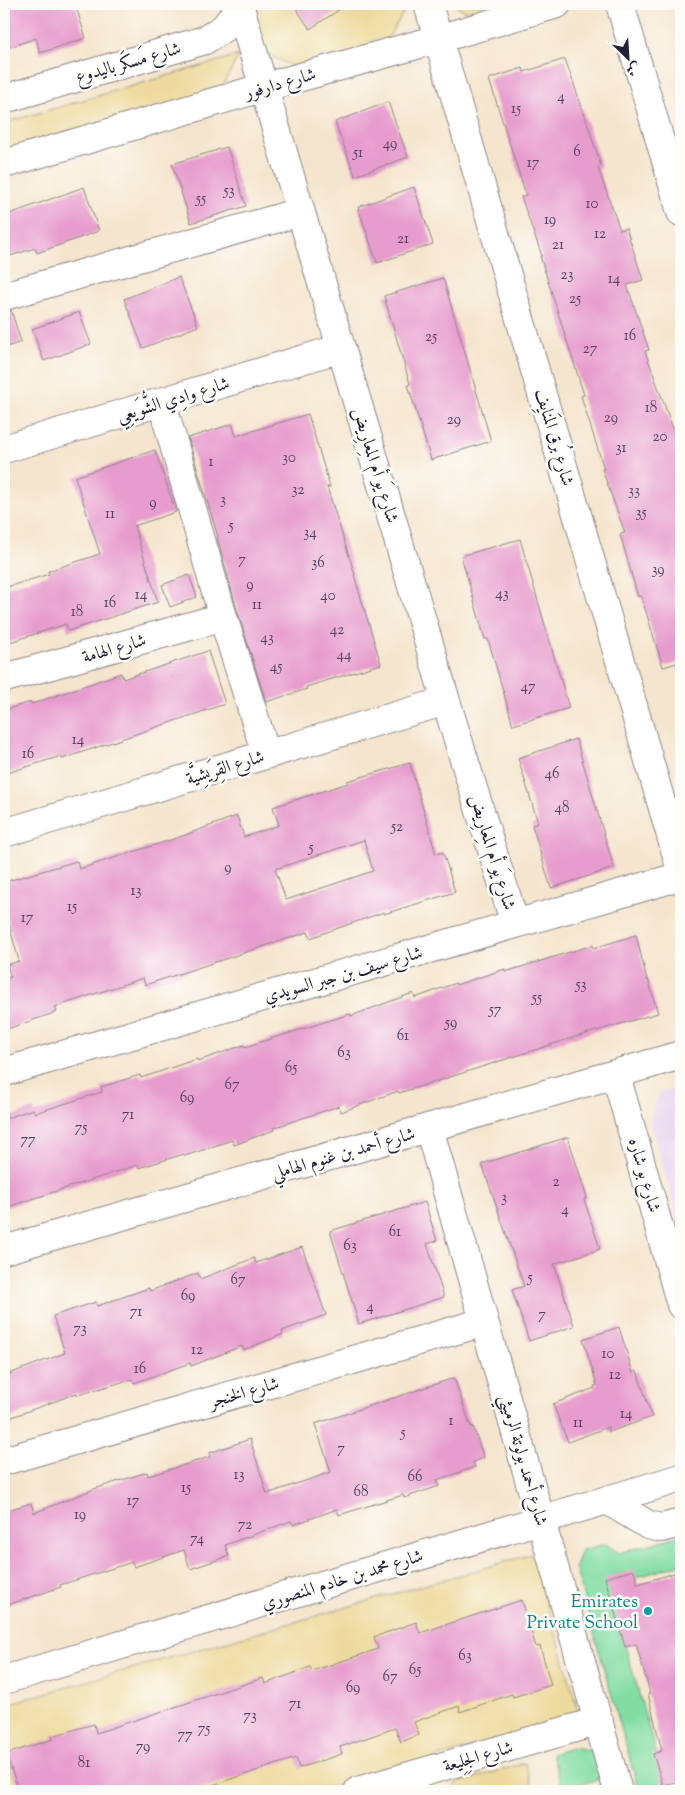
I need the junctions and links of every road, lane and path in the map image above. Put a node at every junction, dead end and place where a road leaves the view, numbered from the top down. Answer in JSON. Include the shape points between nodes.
{"nodes":[{"id":1,"x":428,"y":4,"type":"edge"},
{"id":2,"x":557,"y":4,"type":"edge"},
{"id":3,"x":620,"y":4,"type":"edge"},
{"id":4,"x":240,"y":5,"type":"edge"},
{"id":5,"x":438,"y":39,"type":"junction"},
{"id":6,"x":265,"y":87,"type":"junction"},
{"id":7,"x":4,"y":99,"type":"edge"},
{"id":8,"x":671,"y":136,"type":"edge"},
{"id":9,"x":4,"y":164,"type":"edge"},
{"id":10,"x":300,"y":212,"type":"junction"},
{"id":11,"x":681,"y":212,"type":"edge"},
{"id":12,"x":4,"y":296,"type":"edge"},
{"id":13,"x":341,"y":348,"type":"junction"},
{"id":14,"x":162,"y":403,"type":"junction"},
{"id":15,"x":4,"y":449,"type":"edge"},
{"id":16,"x":223,"y":617,"type":"junction"},
{"id":17,"x":5,"y":678,"type":"edge"},
{"id":18,"x":446,"y":701,"type":"junction"},
{"id":19,"x":266,"y":754,"type":"junction"},
{"id":20,"x":4,"y":833,"type":"edge"},
{"id":21,"x":681,"y":870,"type":"edge"},
{"id":22,"x":681,"y":876,"type":"edge"},
{"id":23,"x":515,"y":924,"type":"junction"},
{"id":24,"x":681,"y":1055,"type":"edge"},
{"id":25,"x":4,"y":1072,"type":"edge"},
{"id":26,"x":616,"y":1075,"type":"junction"},
{"id":27,"x":429,"y":1128,"type":"junction"},
{"id":28,"x":4,"y":1250,"type":"edge"},
{"id":29,"x":681,"y":1305,"type":"edge"},
{"id":30,"x":484,"y":1322,"type":"junction"},
{"id":31,"x":4,"y":1461,"type":"edge"},
{"id":32,"x":681,"y":1478,"type":"edge"},
{"id":33,"x":607,"y":1500,"type":"junction"},
{"id":34,"x":541,"y":1519,"type":"junction"},
{"id":35,"x":681,"y":1523,"type":"edge"},
{"id":36,"x":4,"y":1680,"type":"edge"},
{"id":37,"x":599,"y":1721,"type":"junction"},
{"id":38,"x":358,"y":1791,"type":"edge"},
{"id":39,"x":618,"y":1791,"type":"edge"}],
"edges":[{"from":1,"to":5,"type":"street","name":"شارع بُرق المَنايِف"},
{"from":2,"to":5,"type":"street","name":"شارع دارفور"},
{"from":3,"to":8,"type":"street"},
{"from":4,"to":6,"type":"street","name":"شارع يَو أم المِعارِيض"},
{"from":4,"to":7,"type":"street","name":"شارع مَسكَر باليدوع","via":[[225,27],[205,40]]},
{"from":5,"to":6,"type":"street","name":"شارع دارفور"},
{"from":5,"to":21,"type":"street","name":"شارع بُرق المَنايِف"},
{"from":6,"to":9,"type":"street","name":"شارع دارفور"},
{"from":6,"to":10,"type":"street","name":"شارع يَو أم المِعارِيض"},
{"from":8,"to":11,"type":"street"},
{"from":10,"to":12,"type":"street"},
{"from":10,"to":13,"type":"street","name":"شارع يَو أم المِعارِيض"},
{"from":13,"to":14,"type":"street","name":"شارع وادِي الشُّوَيعِي"},
{"from":13,"to":18,"type":"street","name":"شارع يَو أم المِعارِيض"},
{"from":14,"to":15,"type":"street","name":"شارع وادِي الشُّوَيعِي"},
{"from":14,"to":16,"type":"street"},
{"from":16,"to":17,"type":"street","name":"شارع الهامة"},
{"from":16,"to":19,"type":"street"},
{"from":18,"to":19,"type":"street","name":"شارع القِرَيشِيَّة"},
{"from":18,"to":23,"type":"street","name":"شارع يَو أم المِعارِيض"},
{"from":19,"to":20,"type":"street","name":"شارع القِرَيشِيَّة"},
{"from":22,"to":23,"type":"street","name":"شارع سيف بن جبر السويدي"},
{"from":23,"to":25,"type":"street","name":"شارع سيف بن جبر السويدي"},
{"from":24,"to":26,"type":"street","name":"شارع أحمد بن غنوم الهاملي"},
{"from":26,"to":27,"type":"street","name":"شارع أحمد بن غنوم الهاملي"},
{"from":26,"to":29,"type":"street","name":"شارع بو شاره"},
{"from":27,"to":28,"type":"street","name":"شارع أحمد بن غنوم الهاملي"},
{"from":27,"to":30,"type":"street","name":"شارع أحمد بولوتة الرميثي"},
{"from":30,"to":31,"type":"street","name":"شارع الخنجر"},
{"from":30,"to":34,"type":"street","name":"شارع أحمد بولوتة الرميثي"},
{"from":32,"to":33,"type":"street","name":"شارع محمد بن خادم المنصوري"},
{"from":33,"to":34,"type":"street","name":"شارع محمد بن خادم المنصوري"},
{"from":33,"to":35,"type":"street","via":[[648,1525],[660,1528]]},
{"from":34,"to":36,"type":"street","name":"شارع محمد بن خادم المنصوري"},
{"from":34,"to":37,"type":"street","name":"شارع أحمد بولوتة الرميثي"},
{"from":37,"to":38,"type":"street","name":"شارع الجِلِيعة"},
{"from":37,"to":39,"type":"street","name":"شارع أحمد بولوتة الرميثي"}]}
